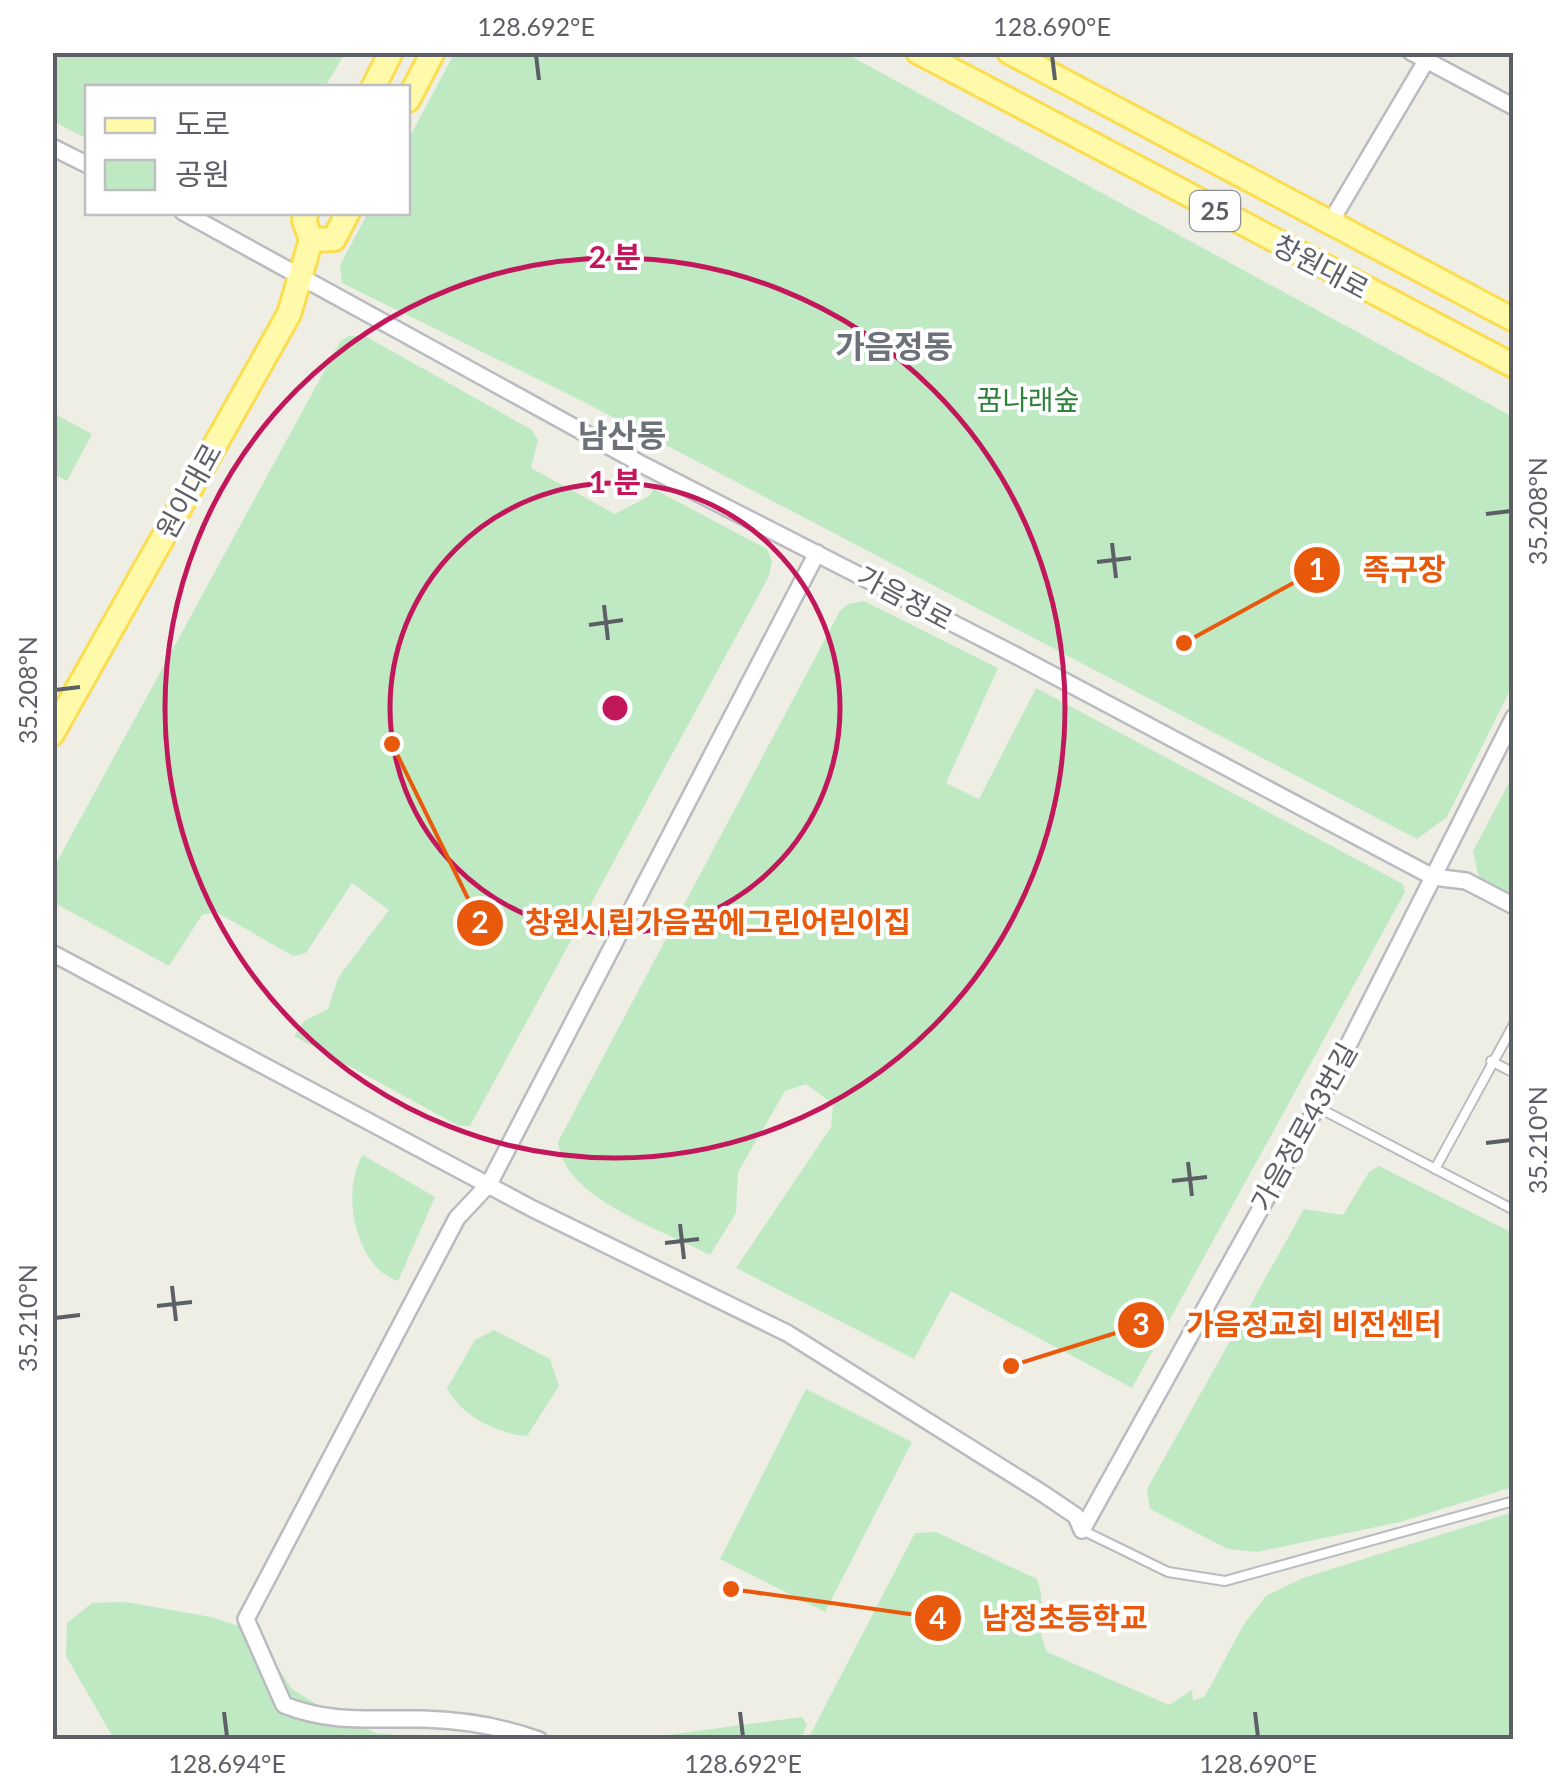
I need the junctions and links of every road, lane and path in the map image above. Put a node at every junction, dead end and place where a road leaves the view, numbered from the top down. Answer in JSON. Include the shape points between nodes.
{"nodes":[{"id":1,"x":391,"y":52,"type":"edge"},
{"id":2,"x":433,"y":52,"type":"edge"},
{"id":3,"x":918,"y":52,"type":"edge"},
{"id":4,"x":1009,"y":52,"type":"edge"},
{"id":5,"x":1418,"y":56,"type":"edge"},
{"id":6,"x":374,"y":85,"type":"edge"},
{"id":7,"x":410,"y":96,"type":"edge"},
{"id":8,"x":1514,"y":107,"type":"edge"},
{"id":9,"x":52,"y":148,"type":"edge"},
{"id":10,"x":85,"y":164,"type":"edge"},
{"id":11,"x":188,"y":215,"type":"edge"},
{"id":12,"x":306,"y":215,"type":"edge"},
{"id":13,"x":346,"y":215,"type":"edge"},
{"id":14,"x":1330,"y":223,"type":"junction"},
{"id":15,"x":311,"y":240,"type":"junction"},
{"id":16,"x":300,"y":279,"type":"junction"},
{"id":17,"x":1514,"y":320,"type":"edge"},
{"id":18,"x":1514,"y":366,"type":"edge"},
{"id":19,"x":817,"y":553,"type":"junction"},
{"id":20,"x":1514,"y":717,"type":"edge"},
{"id":21,"x":52,"y":734,"type":"edge"},
{"id":22,"x":1433,"y":877,"type":"junction"},
{"id":23,"x":1514,"y":906,"type":"edge"},
{"id":24,"x":52,"y":952,"type":"edge"},
{"id":25,"x":1514,"y":1024,"type":"edge"},
{"id":26,"x":1491,"y":1061,"type":"junction"},
{"id":27,"x":1514,"y":1073,"type":"edge"},
{"id":28,"x":1316,"y":1107,"type":"junction"},
{"id":29,"x":1434,"y":1169,"type":"junction"},
{"id":30,"x":489,"y":1184,"type":"junction"},
{"id":31,"x":1514,"y":1210,"type":"edge"},
{"id":32,"x":1514,"y":1500,"type":"edge"},
{"id":33,"x":1082,"y":1530,"type":"junction"},
{"id":34,"x":531,"y":1738,"type":"edge"}],
"edges":[{"from":1,"to":6,"type":"main road"},
{"from":2,"to":7,"type":"main road"},
{"from":3,"to":18,"type":"main road","name":"창원대로","number":"25"},
{"from":4,"to":14,"type":"main road","name":"창원대로","number":"25"},
{"from":5,"to":8,"type":"street"},
{"from":5,"to":14,"type":"street"},
{"from":9,"to":10,"type":"street"},
{"from":11,"to":16,"type":"street","name":"가음정로"},
{"from":12,"to":15,"type":"main road","name":"원이대로"},
{"from":13,"to":15,"type":"main road","via":[[334,239]]},
{"from":14,"to":17,"type":"main road","name":"창원대로","number":"25"},
{"from":15,"to":16,"type":"main road","name":"원이대로"},
{"from":16,"to":19,"type":"street","name":"가음정로"},
{"from":16,"to":21,"type":"main road","name":"원이대로","via":[[289,314]]},
{"from":19,"to":22,"type":"street","name":"가음정로"},
{"from":19,"to":30,"type":"street"},
{"from":20,"to":22,"type":"street","name":"가음정로43번길"},
{"from":22,"to":23,"type":"street","name":"가음정로","via":[[1466,881]]},
{"from":22,"to":28,"type":"street","name":"가음정로43번길"},
{"from":24,"to":30,"type":"street"},
{"from":25,"to":26,"type":"lane"},
{"from":26,"to":27,"type":"lane"},
{"from":26,"to":29,"type":"lane"},
{"from":28,"to":29,"type":"lane"},
{"from":28,"to":33,"type":"street","name":"가음정로43번길"},
{"from":29,"to":31,"type":"lane"},
{"from":30,"to":33,"type":"street","via":[[787,1333],[1042,1493],[1076,1516]]},
{"from":30,"to":34,"type":"street","via":[[457,1218],[246,1619],[284,1705],[318,1719],[425,1719]]},
{"from":32,"to":33,"type":"lane","via":[[1225,1581],[1168,1572]]}]}
